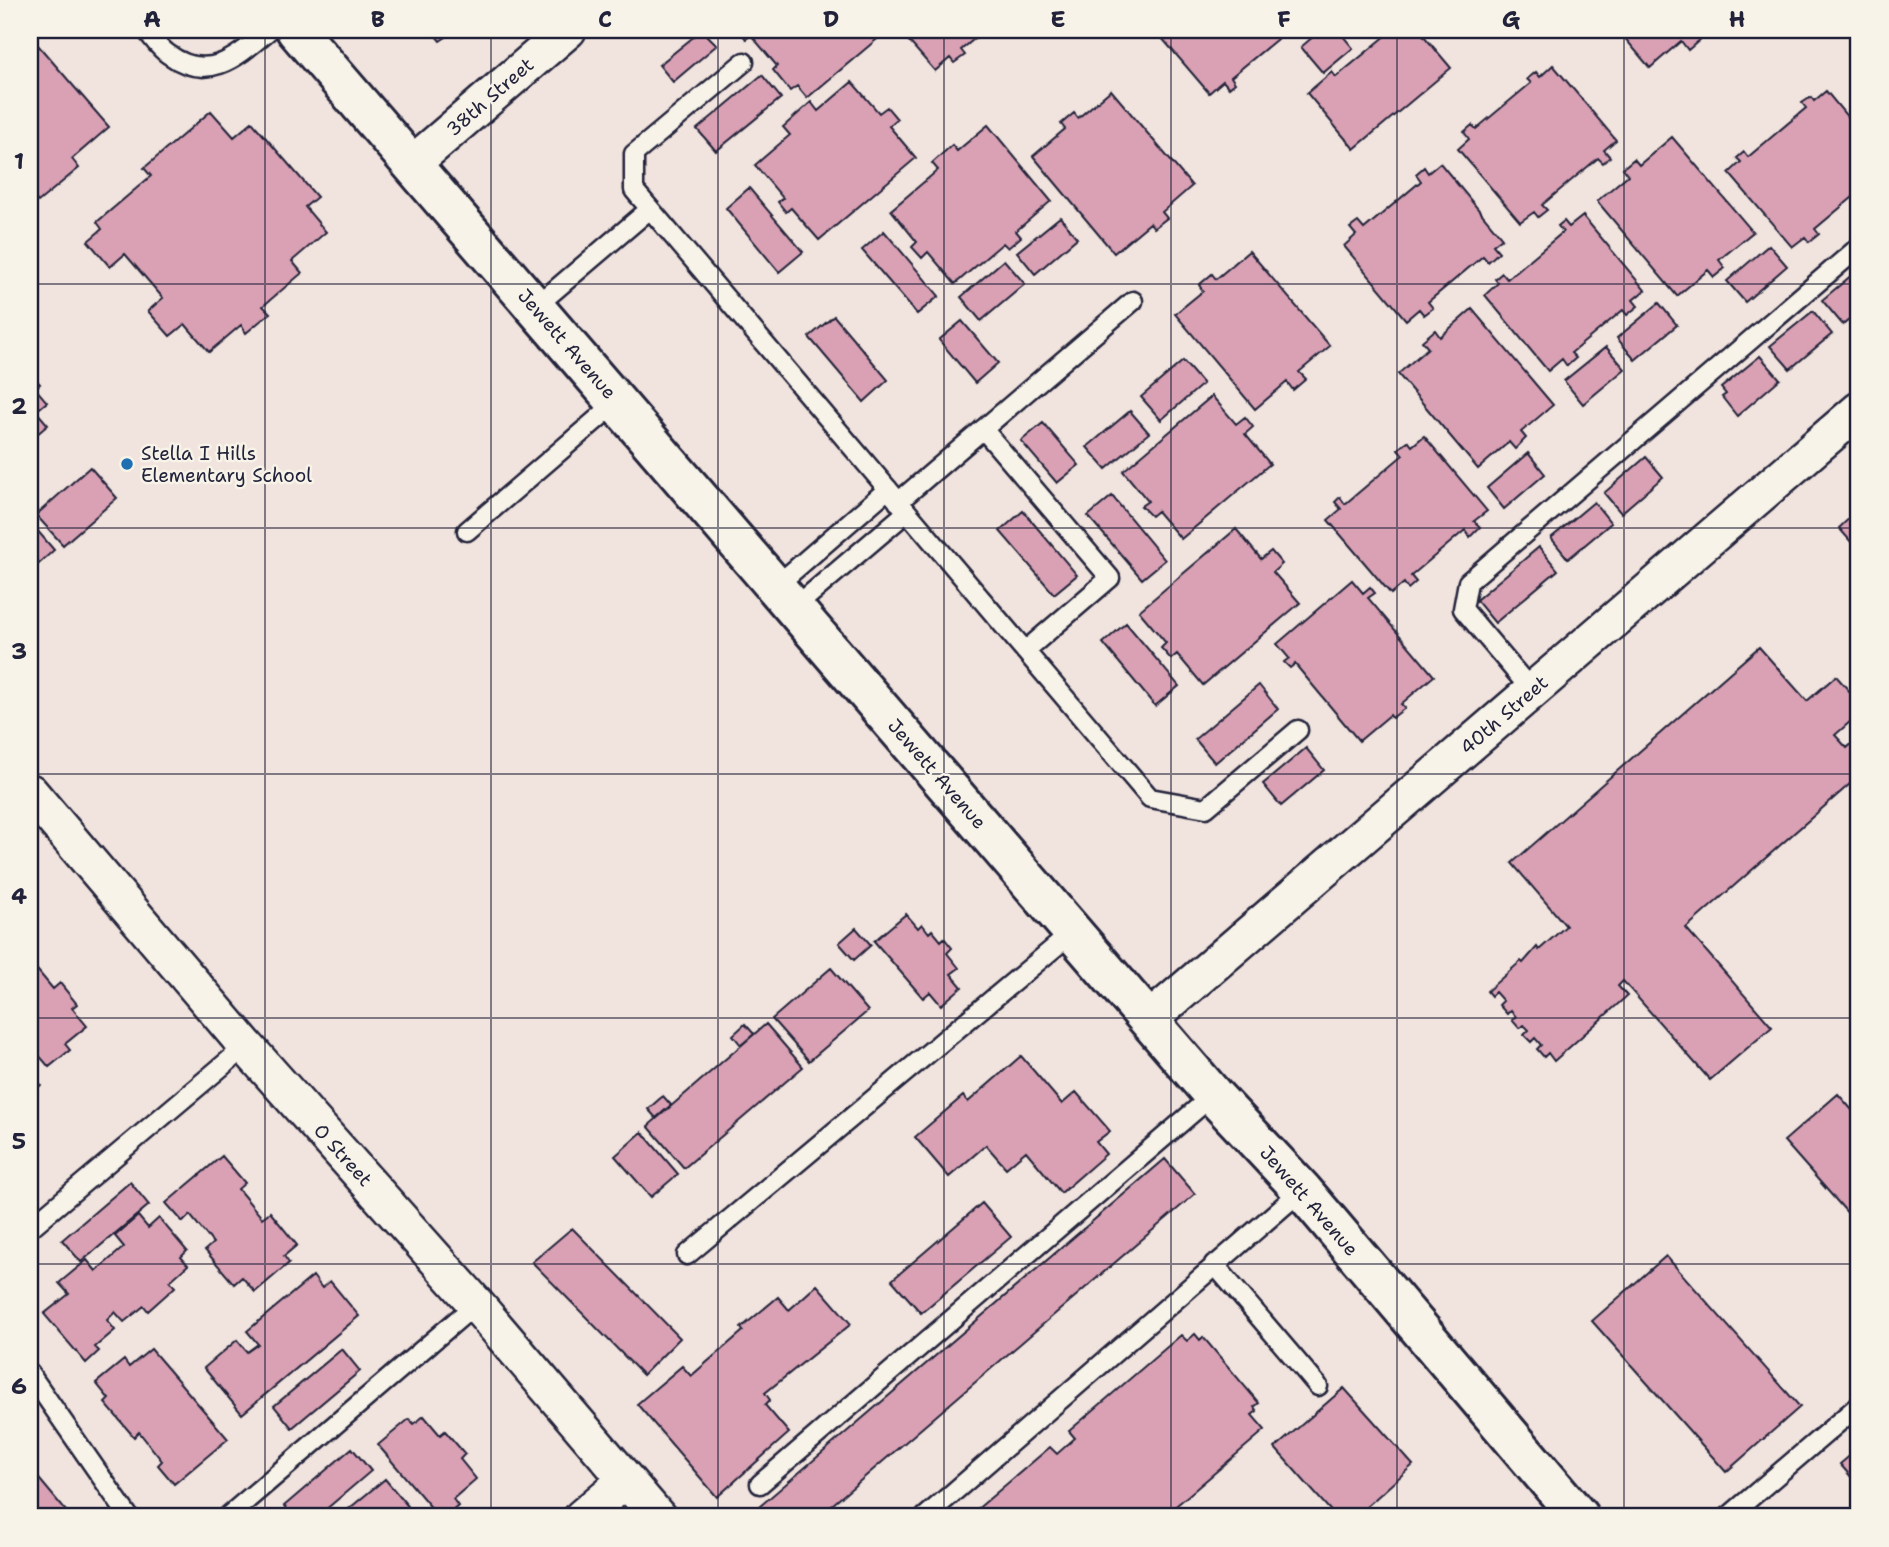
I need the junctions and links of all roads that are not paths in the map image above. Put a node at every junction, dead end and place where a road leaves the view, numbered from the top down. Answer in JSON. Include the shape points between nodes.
{"nodes":[{"id":1,"x":146,"y":30,"type":"edge"},
{"id":2,"x":269,"y":30,"type":"edge"},
{"id":3,"x":296,"y":30,"type":"edge"},
{"id":4,"x":568,"y":30,"type":"edge"},
{"id":5,"x":744,"y":62,"type":"dead end"},
{"id":6,"x":412,"y":164,"type":"junction"},
{"id":7,"x":650,"y":209,"type":"junction"},
{"id":8,"x":1859,"y":247,"type":"edge"},
{"id":9,"x":1132,"y":301,"type":"dead end"},
{"id":10,"x":535,"y":307,"type":"junction"},
{"id":11,"x":617,"y":402,"type":"junction"},
{"id":12,"x":1859,"y":410,"type":"edge"},
{"id":13,"x":983,"y":429,"type":"junction"},
{"id":14,"x":898,"y":501,"type":"junction"},
{"id":15,"x":467,"y":531,"type":"dead end"},
{"id":16,"x":785,"y":597,"type":"junction"},
{"id":17,"x":1025,"y":651,"type":"junction"},
{"id":18,"x":1532,"y":691,"type":"junction"},
{"id":19,"x":1298,"y":730,"type":"dead end"},
{"id":20,"x":30,"y":792,"type":"edge"},
{"id":21,"x":1073,"y":932,"type":"junction"},
{"id":22,"x":1149,"y":1020,"type":"junction"},
{"id":23,"x":246,"y":1046,"type":"junction"},
{"id":24,"x":1213,"y":1095,"type":"junction"},
{"id":25,"x":1301,"y":1190,"type":"junction"},
{"id":26,"x":30,"y":1228,"type":"edge"},
{"id":27,"x":687,"y":1255,"type":"dead end"},
{"id":28,"x":1214,"y":1264,"type":"junction"},
{"id":29,"x":476,"y":1304,"type":"junction"},
{"id":30,"x":30,"y":1374,"type":"edge"},
{"id":31,"x":1318,"y":1386,"type":"dead end"},
{"id":32,"x":1859,"y":1405,"type":"edge"},
{"id":33,"x":626,"y":1480,"type":"junction"},
{"id":34,"x":760,"y":1484,"type":"dead end"},
{"id":35,"x":129,"y":1517,"type":"edge"},
{"id":36,"x":227,"y":1517,"type":"edge"},
{"id":37,"x":582,"y":1517,"type":"edge"},
{"id":38,"x":658,"y":1517,"type":"edge"},
{"id":39,"x":925,"y":1517,"type":"edge"},
{"id":40,"x":1579,"y":1517,"type":"edge"},
{"id":41,"x":1728,"y":1517,"type":"edge"}],
"edges":[{"from":1,"to":2,"type":"lane","via":[[166,53],[204,67],[234,58]]},
{"from":3,"to":6,"type":"street","name":"Jewett Avenue"},
{"from":4,"to":6,"type":"street","name":"38th Street"},
{"from":5,"to":7,"type":"lane","via":[[634,154],[634,190]]},
{"from":6,"to":10,"type":"street","name":"Jewett Avenue"},
{"from":7,"to":10,"type":"lane"},
{"from":7,"to":14,"type":"lane"},
{"from":8,"to":18,"type":"lane","via":[[1468,582],[1463,609]]},
{"from":9,"to":13,"type":"lane"},
{"from":10,"to":11,"type":"street","name":"Jewett Avenue"},
{"from":11,"to":15,"type":"lane"},
{"from":11,"to":16,"type":"street","name":"Jewett Avenue"},
{"from":12,"to":18,"type":"street","name":"40th Street"},
{"from":13,"to":14,"type":"lane"},
{"from":13,"to":17,"type":"lane","via":[[1110,578]]},
{"from":14,"to":16,"type":"lane"},
{"from":14,"to":16,"type":"lane"},
{"from":14,"to":17,"type":"lane"},
{"from":16,"to":21,"type":"street","name":"Jewett Avenue"},
{"from":17,"to":19,"type":"lane","via":[[1150,798],[1206,808]]},
{"from":18,"to":22,"type":"street","name":"40th Street"},
{"from":20,"to":23,"type":"street","name":"O Street"},
{"from":21,"to":22,"type":"street","name":"Jewett Avenue"},
{"from":21,"to":27,"type":"lane"},
{"from":22,"to":24,"type":"street","name":"Jewett Avenue"},
{"from":23,"to":26,"type":"lane"},
{"from":23,"to":29,"type":"street","name":"O Street"},
{"from":24,"to":25,"type":"street","name":"Jewett Avenue"},
{"from":24,"to":34,"type":"lane"},
{"from":25,"to":28,"type":"lane"},
{"from":25,"to":40,"type":"street","name":"Jewett Avenue"},
{"from":28,"to":31,"type":"lane"},
{"from":28,"to":39,"type":"lane"},
{"from":29,"to":33,"type":"street","name":"O Street"},
{"from":29,"to":36,"type":"lane"},
{"from":30,"to":35,"type":"lane"},
{"from":32,"to":41,"type":"lane"},
{"from":33,"to":37,"type":"street"},
{"from":33,"to":38,"type":"street","name":"O Street"}]}
